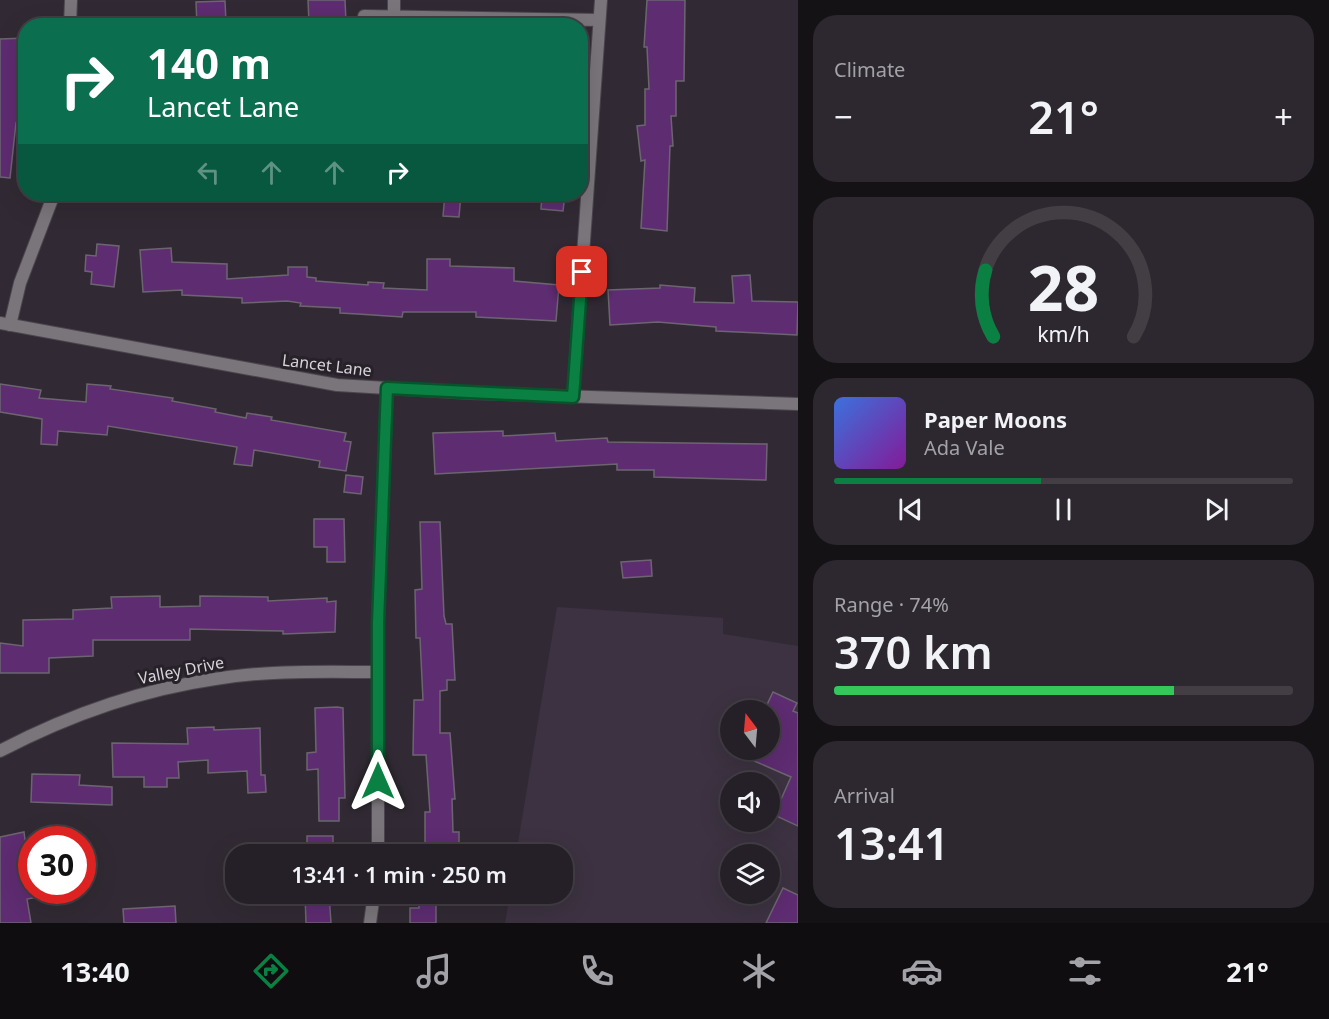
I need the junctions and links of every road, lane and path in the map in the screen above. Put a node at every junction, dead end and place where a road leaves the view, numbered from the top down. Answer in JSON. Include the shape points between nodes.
{"nodes":[{"id":1,"x":71,"y":0,"type":"edge"},
{"id":2,"x":394,"y":0,"type":"edge"},
{"id":3,"x":601,"y":0,"type":"edge"},
{"id":4,"x":364,"y":16,"type":"dead end"},
{"id":5,"x":394,"y":16,"type":"junction"},
{"id":6,"x":70,"y":18,"type":"edge"},
{"id":7,"x":496,"y":18,"type":"edge"},
{"id":8,"x":588,"y":20,"type":"edge"},
{"id":9,"x":599,"y":20,"type":"junction"},
{"id":10,"x":588,"y":180,"type":"edge"},
{"id":11,"x":51,"y":201,"type":"edge"},
{"id":12,"x":587,"y":201,"type":"edge"},
{"id":13,"x":5,"y":324,"type":"edge"},
{"id":14,"x":387,"y":388,"type":"junction"},
{"id":15,"x":573,"y":397,"type":"junction"},
{"id":16,"x":798,"y":404,"type":"edge"},
{"id":17,"x":378,"y":672,"type":"junction"},
{"id":18,"x":0,"y":751,"type":"edge"},
{"id":19,"x":378,"y":844,"type":"edge"},
{"id":20,"x":373,"y":904,"type":"edge"},
{"id":21,"x":370,"y":923,"type":"edge"}],
"edges":[{"from":1,"to":6,"type":"street"},
{"from":2,"to":5,"type":"street"},
{"from":3,"to":9,"type":"street"},
{"from":4,"to":5,"type":"street"},
{"from":5,"to":7,"type":"street"},
{"from":8,"to":9,"type":"street"},
{"from":9,"to":10,"type":"street"},
{"from":11,"to":13,"type":"street"},
{"from":12,"to":15,"type":"street"},
{"from":13,"to":14,"type":"street","name":"Lancet Lane","via":[[273,375]]},
{"from":14,"to":15,"type":"street","name":"Lancet Lane"},
{"from":14,"to":17,"type":"street"},
{"from":15,"to":16,"type":"street","name":"Lancet Lane"},
{"from":17,"to":18,"type":"street","name":"Valley Drive","via":[[261,674],[181,685],[92,710]]},
{"from":17,"to":19,"type":"street"},
{"from":20,"to":21,"type":"street"}]}
